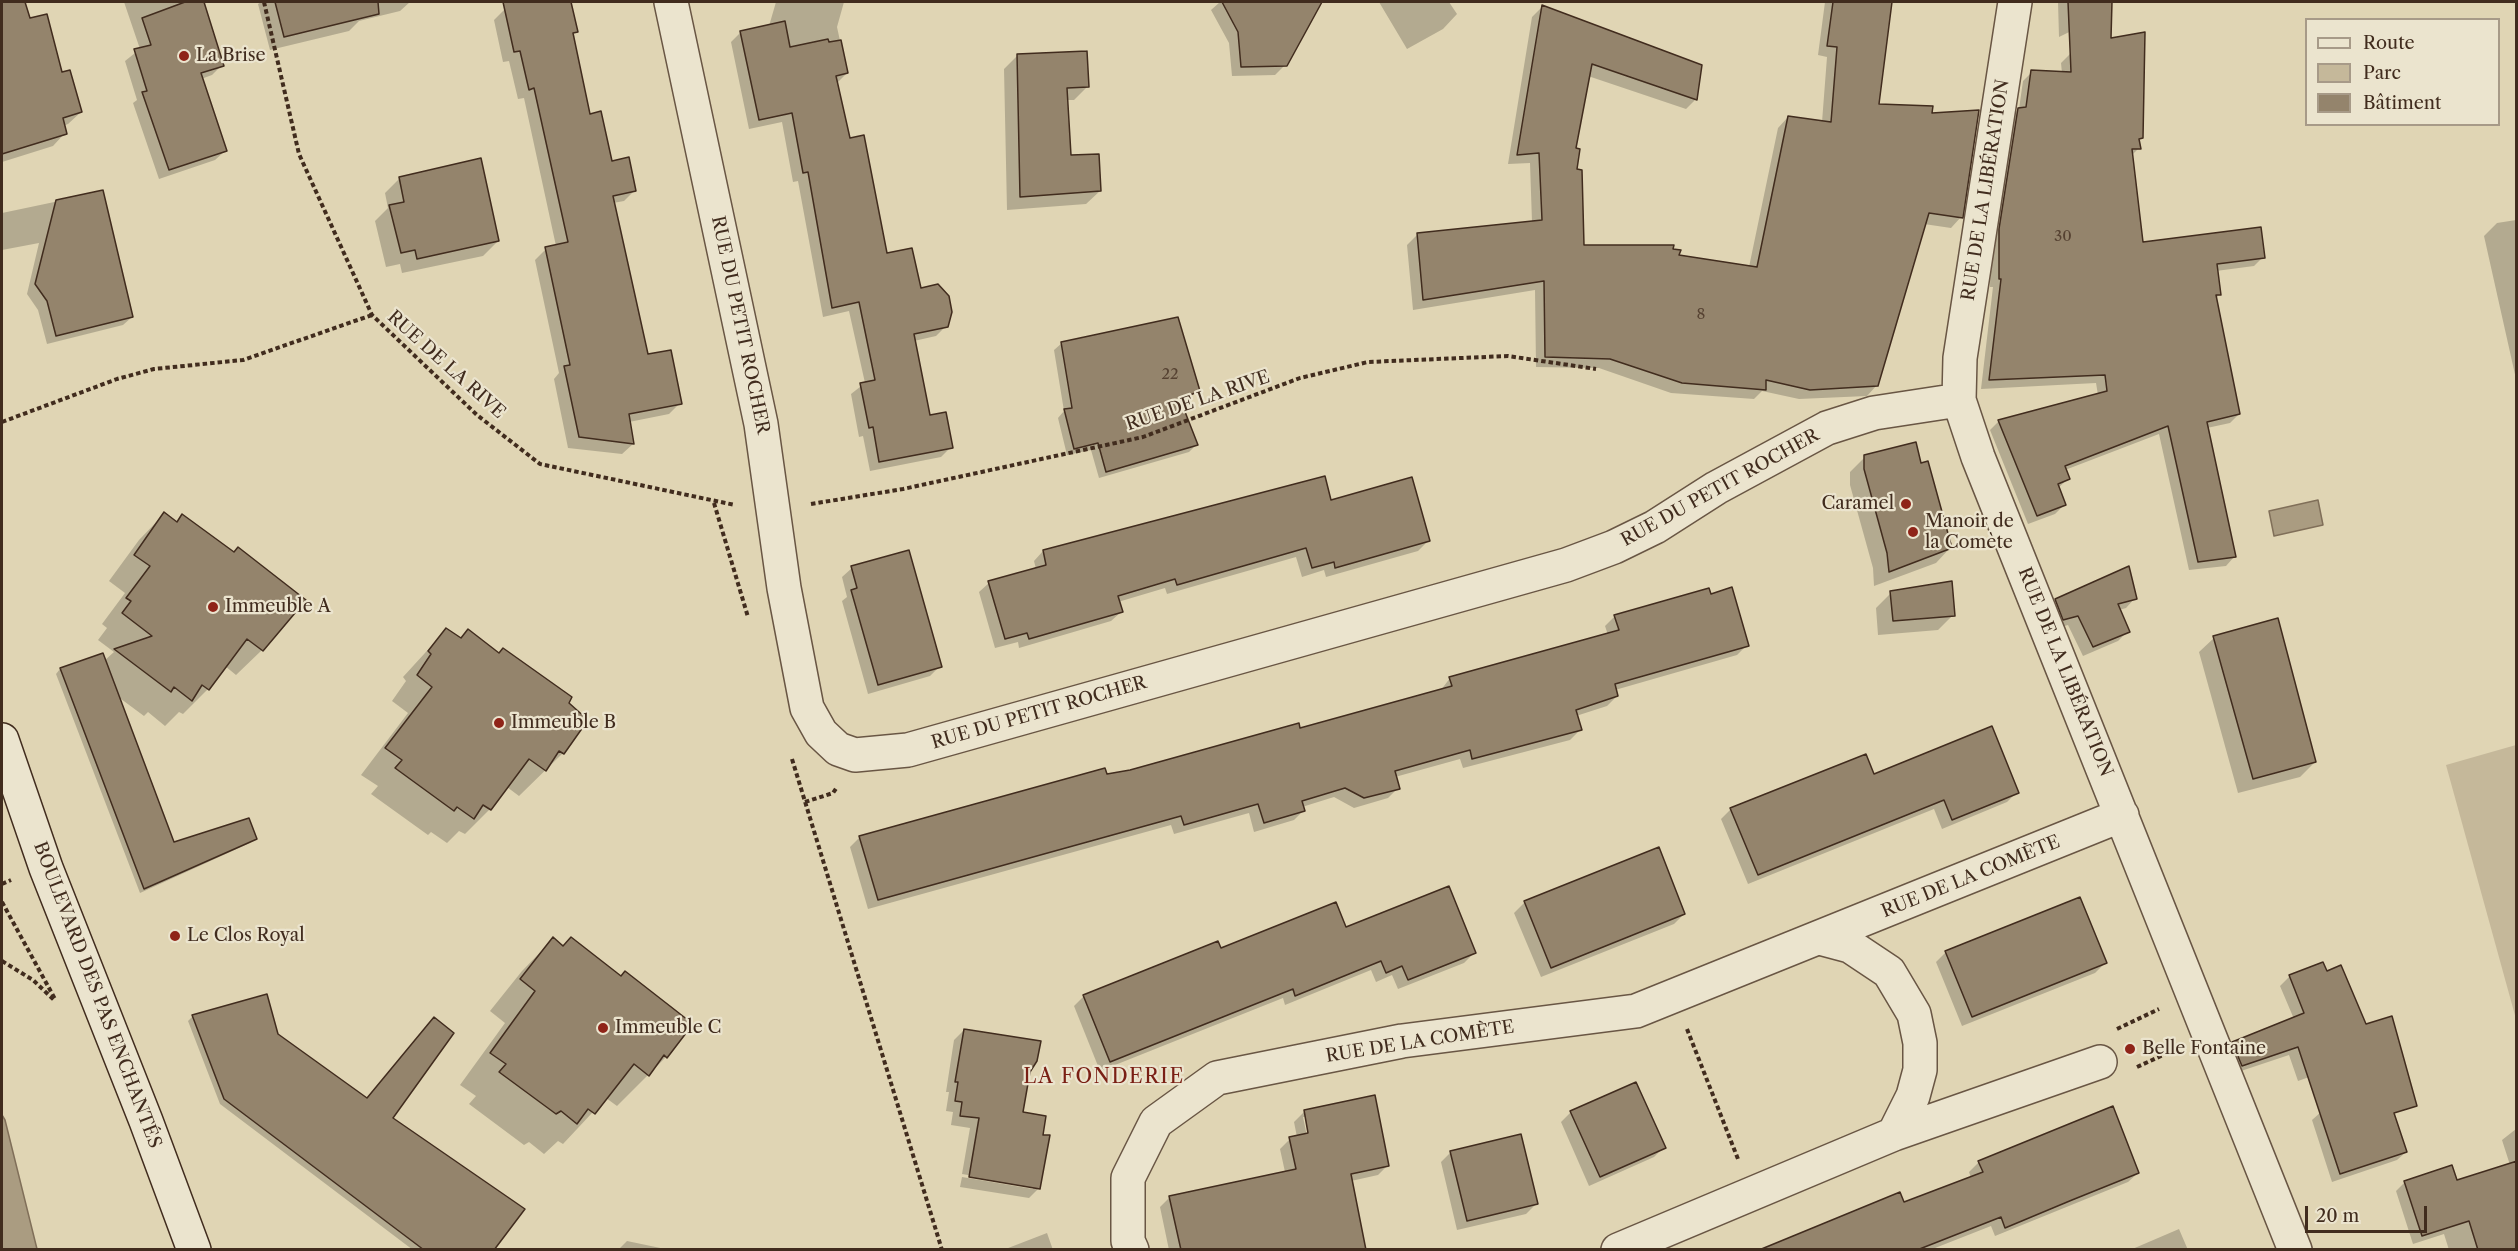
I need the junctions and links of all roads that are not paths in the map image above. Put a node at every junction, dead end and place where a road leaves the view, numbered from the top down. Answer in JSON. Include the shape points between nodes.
{"nodes":[{"id":1,"x":670,"y":2,"type":"edge"},
{"id":2,"x":2015,"y":2,"type":"edge"},
{"id":3,"x":1959,"y":400,"type":"junction"},
{"id":4,"x":2,"y":740,"type":"edge"},
{"id":5,"x":2122,"y":815,"type":"junction"},
{"id":6,"x":1820,"y":938,"type":"junction"},
{"id":7,"x":2100,"y":1062,"type":"road end"},
{"id":8,"x":1894,"y":1134,"type":"junction"},
{"id":9,"x":194,"y":1250,"type":"edge"},
{"id":10,"x":1132,"y":1250,"type":"edge"},
{"id":11,"x":1618,"y":1250,"type":"edge"},
{"id":12,"x":2295,"y":1250,"type":"edge"}],
"edges":[{"from":1,"to":3,"type":"street","name":"RUE DU PETIT ROCHER","via":[[761,424],[784,588],[807,708],[821,733],[838,749],[855,755],[908,750],[1566,565],[1655,527],[1716,488],[1827,428],[1874,413]]},
{"from":2,"to":3,"type":"street","name":"RUE DE LA LIBÉRATION","via":[[1960,358]]},
{"from":3,"to":5,"type":"street","name":"RUE DE LA LIBÉRATION","via":[[1978,457]]},
{"from":4,"to":9,"type":"street","name":"BOULEVARD DES PAS ENCHANTÉS","via":[[46,868]]},
{"from":5,"to":6,"type":"street","name":"RUE DE LA COMÈTE"},
{"from":5,"to":12,"type":"street","name":"RUE DE LA LIBÉRATION"},
{"from":6,"to":8,"type":"street","via":[[1850,946],[1889,972],[1914,1014],[1920,1070],[1913,1096]]},
{"from":6,"to":10,"type":"street","name":"RUE DE LA COMÈTE","via":[[1636,1011],[1402,1041],[1217,1078],[1156,1122],[1128,1178],[1128,1241]]},
{"from":7,"to":8,"type":"street"},
{"from":8,"to":11,"type":"street"}]}
